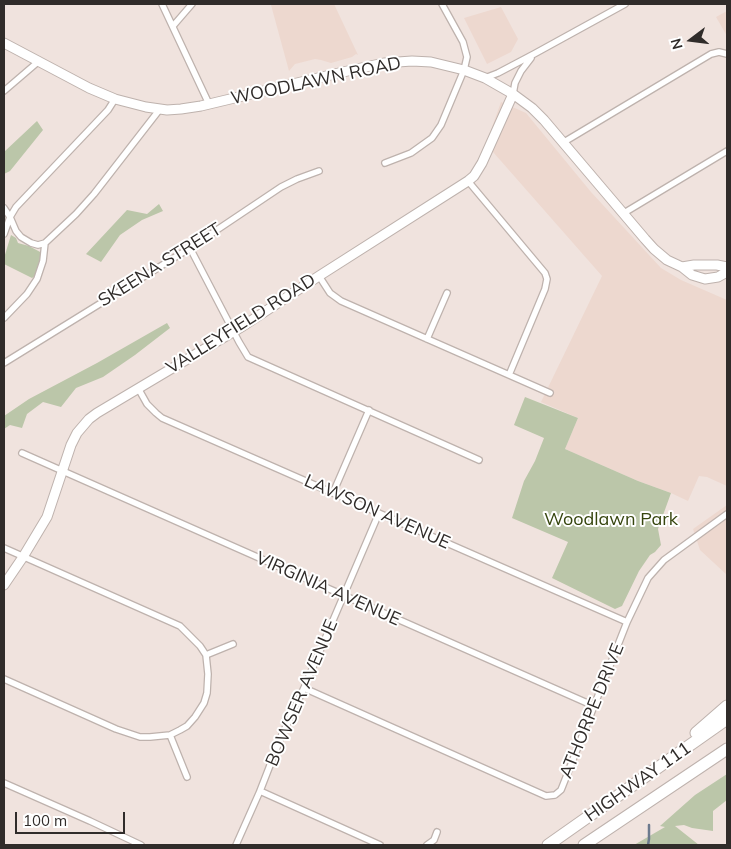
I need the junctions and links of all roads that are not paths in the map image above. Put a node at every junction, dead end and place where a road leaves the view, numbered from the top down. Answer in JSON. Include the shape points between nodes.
{"nodes":[{"id":1,"x":162,"y":4,"type":"edge"},
{"id":2,"x":192,"y":4,"type":"edge"},
{"id":3,"x":442,"y":4,"type":"edge"},
{"id":4,"x":625,"y":4,"type":"edge"},
{"id":5,"x":173,"y":26,"type":"junction"},
{"id":6,"x":4,"y":43,"type":"edge"},
{"id":7,"x":534,"y":54,"type":"junction"},
{"id":8,"x":727,"y":54,"type":"edge"},
{"id":9,"x":39,"y":61,"type":"junction"},
{"id":10,"x":464,"y":70,"type":"junction"},
{"id":11,"x":485,"y":78,"type":"junction"},
{"id":12,"x":4,"y":91,"type":"edge"},
{"id":13,"x":513,"y":94,"type":"junction"},
{"id":14,"x":115,"y":99,"type":"junction"},
{"id":15,"x":209,"y":104,"type":"junction"},
{"id":16,"x":160,"y":109,"type":"junction"},
{"id":17,"x":564,"y":142,"type":"junction"},
{"id":18,"x":727,"y":151,"type":"edge"},
{"id":19,"x":384,"y":163,"type":"dead end"},
{"id":20,"x":319,"y":171,"type":"dead end"},
{"id":21,"x":468,"y":181,"type":"junction"},
{"id":22,"x":4,"y":208,"type":"edge"},
{"id":23,"x":624,"y":212,"type":"junction"},
{"id":24,"x":10,"y":217,"type":"junction"},
{"id":25,"x":4,"y":234,"type":"edge"},
{"id":26,"x":45,"y":243,"type":"junction"},
{"id":27,"x":190,"y":248,"type":"junction"},
{"id":28,"x":682,"y":267,"type":"junction"},
{"id":29,"x":727,"y":267,"type":"edge"},
{"id":30,"x":727,"y":272,"type":"edge"},
{"id":31,"x":319,"y":276,"type":"junction"},
{"id":32,"x":447,"y":294,"type":"dead end"},
{"id":33,"x":4,"y":318,"type":"edge"},
{"id":34,"x":234,"y":331,"type":"junction"},
{"id":35,"x":427,"y":339,"type":"junction"},
{"id":36,"x":4,"y":363,"type":"edge"},
{"id":37,"x":509,"y":375,"type":"junction"},
{"id":38,"x":138,"y":388,"type":"junction"},
{"id":39,"x":550,"y":393,"type":"dead end"},
{"id":40,"x":369,"y":410,"type":"junction"},
{"id":41,"x":22,"y":453,"type":"dead end"},
{"id":42,"x":479,"y":460,"type":"dead end"},
{"id":43,"x":63,"y":471,"type":"junction"},
{"id":44,"x":334,"y":493,"type":"junction"},
{"id":45,"x":379,"y":513,"type":"junction"},
{"id":46,"x":727,"y":514,"type":"edge"},
{"id":47,"x":4,"y":548,"type":"edge"},
{"id":48,"x":23,"y":557,"type":"junction"},
{"id":49,"x":4,"y":584,"type":"edge"},
{"id":50,"x":343,"y":595,"type":"junction"},
{"id":51,"x":627,"y":622,"type":"junction"},
{"id":52,"x":233,"y":644,"type":"dead end"},
{"id":53,"x":206,"y":655,"type":"junction"},
{"id":54,"x":4,"y":679,"type":"edge"},
{"id":55,"x":304,"y":688,"type":"junction"},
{"id":56,"x":594,"y":706,"type":"junction"},
{"id":57,"x":727,"y":706,"type":"edge"},
{"id":58,"x":727,"y":719,"type":"edge"},
{"id":59,"x":170,"y":735,"type":"junction"},
{"id":60,"x":727,"y":748,"type":"edge"},
{"id":61,"x":727,"y":752,"type":"edge"},
{"id":62,"x":699,"y":769,"type":"junction"},
{"id":63,"x":187,"y":777,"type":"dead end"},
{"id":64,"x":4,"y":783,"type":"edge"},
{"id":65,"x":635,"y":784,"type":"junction"},
{"id":66,"x":260,"y":791,"type":"junction"},
{"id":67,"x":437,"y":832,"type":"dead end"},
{"id":68,"x":141,"y":845,"type":"edge"},
{"id":69,"x":236,"y":845,"type":"edge"},
{"id":70,"x":380,"y":845,"type":"edge"},
{"id":71,"x":426,"y":845,"type":"edge"},
{"id":72,"x":548,"y":845,"type":"edge"},
{"id":73,"x":584,"y":845,"type":"edge"}],
"edges":[{"from":1,"to":5,"type":"street"},
{"from":2,"to":5,"type":"street"},
{"from":3,"to":10,"type":"street","via":[[463,42]]},
{"from":4,"to":7,"type":"street"},
{"from":5,"to":15,"type":"street"},
{"from":6,"to":9,"type":"street","name":"WOODLAWN ROAD"},
{"from":7,"to":11,"type":"street"},
{"from":7,"to":13,"type":"street","via":[[521,71]]},
{"from":8,"to":17,"type":"street","via":[[711,54]]},
{"from":9,"to":12,"type":"street"},
{"from":9,"to":14,"type":"street","name":"WOODLAWN ROAD"},
{"from":10,"to":11,"type":"street","name":"WOODLAWN ROAD"},
{"from":10,"to":15,"type":"street","name":"WOODLAWN ROAD","via":[[431,62],[384,63]]},
{"from":10,"to":19,"type":"street","via":[[432,138],[411,153]]},
{"from":11,"to":13,"type":"street","name":"WOODLAWN ROAD"},
{"from":13,"to":17,"type":"street","name":"WOODLAWN ROAD","via":[[532,108]]},
{"from":13,"to":21,"type":"street","name":"VALLEYFIELD ROAD","via":[[482,163]]},
{"from":14,"to":16,"type":"street","name":"WOODLAWN ROAD"},
{"from":14,"to":24,"type":"street"},
{"from":15,"to":16,"type":"street","name":"WOODLAWN ROAD"},
{"from":16,"to":26,"type":"street","via":[[94,194]]},
{"from":17,"to":23,"type":"street","name":"WOODLAWN ROAD"},
{"from":18,"to":23,"type":"street"},
{"from":20,"to":27,"type":"street","name":"SKEENA STREET","via":[[282,187]]},
{"from":21,"to":31,"type":"street","name":"VALLEYFIELD ROAD"},
{"from":21,"to":37,"type":"street","via":[[547,279]]},
{"from":22,"to":24,"type":"street"},
{"from":23,"to":28,"type":"street","name":"WOODLAWN ROAD","via":[[654,249]]},
{"from":24,"to":25,"type":"street"},
{"from":24,"to":26,"type":"street","via":[[21,237],[31,243]]},
{"from":26,"to":33,"type":"street","via":[[37,279]]},
{"from":27,"to":34,"type":"street"},
{"from":27,"to":36,"type":"street","name":"SKEENA STREET"},
{"from":28,"to":29,"type":"street"},
{"from":28,"to":30,"type":"street","name":"WOODLAWN ROAD","via":[[692,275],[705,278]]},
{"from":31,"to":34,"type":"street","name":"VALLEYFIELD ROAD"},
{"from":31,"to":35,"type":"street","via":[[330,293],[341,301]]},
{"from":32,"to":35,"type":"street"},
{"from":34,"to":38,"type":"street","name":"VALLEYFIELD ROAD"},
{"from":34,"to":40,"type":"street","via":[[251,359]]},
{"from":35,"to":37,"type":"street"},
{"from":37,"to":39,"type":"street"},
{"from":38,"to":43,"type":"street","name":"VALLEYFIELD ROAD","via":[[82,426],[71,445]]},
{"from":38,"to":44,"type":"street","name":"LAWSON AVENUE","via":[[147,404],[162,418]]},
{"from":40,"to":42,"type":"street"},
{"from":40,"to":44,"type":"street"},
{"from":41,"to":43,"type":"street","name":"VIRGINIA AVENUE"},
{"from":43,"to":48,"type":"street","name":"VALLEYFIELD ROAD","via":[[47,517]]},
{"from":43,"to":50,"type":"street","name":"VIRGINIA AVENUE"},
{"from":44,"to":45,"type":"street","name":"LAWSON AVENUE"},
{"from":45,"to":50,"type":"street","name":"BOWSER AVENUE"},
{"from":45,"to":51,"type":"street","name":"LAWSON AVENUE"},
{"from":46,"to":51,"type":"street","name":"ATHORPE DRIVE","via":[[656,568]]},
{"from":47,"to":48,"type":"street"},
{"from":48,"to":49,"type":"street","name":"VALLEYFIELD ROAD"},
{"from":48,"to":53,"type":"street","via":[[180,626]]},
{"from":50,"to":55,"type":"street","name":"BOWSER AVENUE"},
{"from":50,"to":56,"type":"street","name":"VIRGINIA AVENUE"},
{"from":51,"to":56,"type":"street","name":"ATHORPE DRIVE"},
{"from":52,"to":53,"type":"street"},
{"from":53,"to":59,"type":"street","via":[[208,685],[204,703],[186,726]]},
{"from":54,"to":59,"type":"street","via":[[129,734],[150,738]]},
{"from":55,"to":56,"type":"street","name":"ATHORPE DRIVE","via":[[546,796],[561,790]]},
{"from":55,"to":66,"type":"street","name":"BOWSER AVENUE"},
{"from":57,"to":65,"type":"highway"},
{"from":58,"to":65,"type":"highway","name":"HIGHWAY 111"},
{"from":59,"to":63,"type":"street"},
{"from":60,"to":62,"type":"highway","name":"HIGHWAY 111"},
{"from":61,"to":62,"type":"highway"},
{"from":62,"to":73,"type":"highway","name":"HIGHWAY 111"},
{"from":64,"to":68,"type":"street"},
{"from":65,"to":72,"type":"highway","name":"HIGHWAY 111"},
{"from":66,"to":69,"type":"street","name":"BOWSER AVENUE"},
{"from":66,"to":70,"type":"street"},
{"from":67,"to":71,"type":"street","via":[[434,840]]}]}
